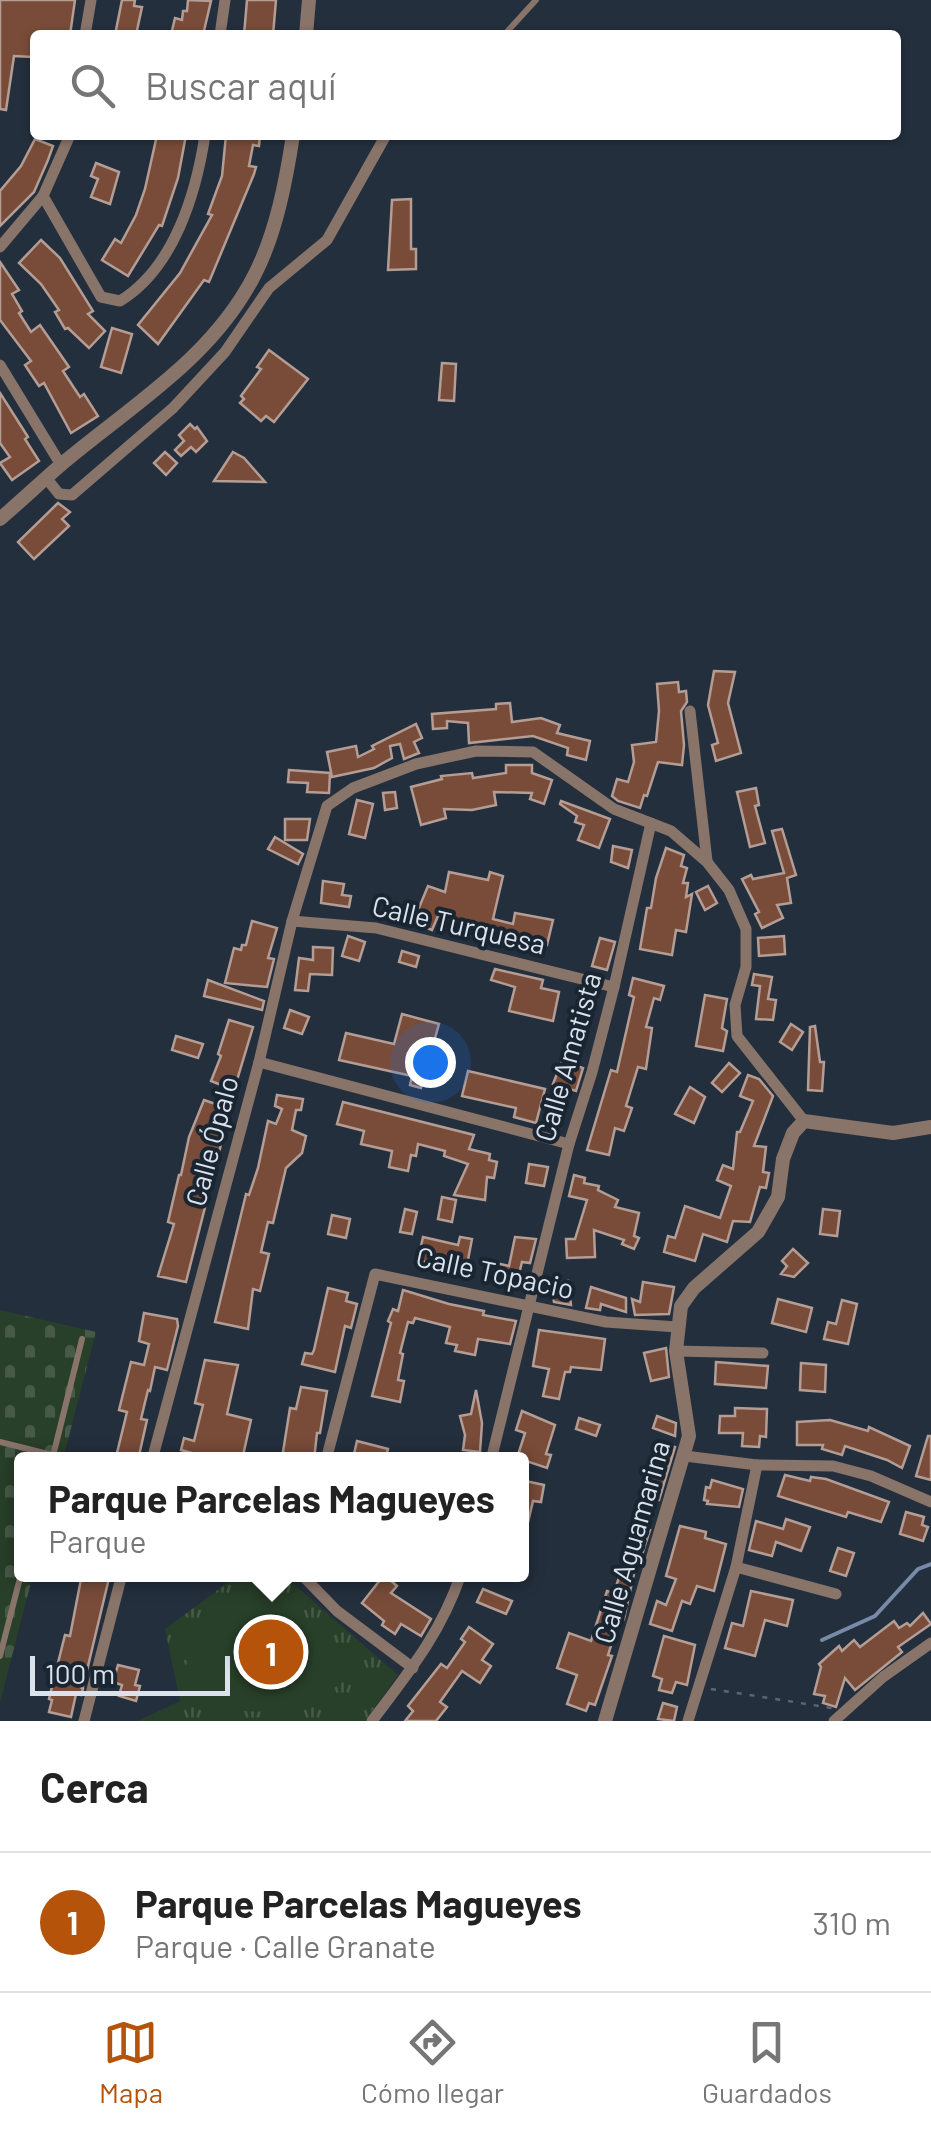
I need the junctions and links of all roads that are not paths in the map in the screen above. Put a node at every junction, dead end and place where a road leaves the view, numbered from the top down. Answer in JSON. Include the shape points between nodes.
{"nodes":[{"id":1,"x":91,"y":0,"type":"edge"},
{"id":2,"x":225,"y":0,"type":"edge"},
{"id":3,"x":309,"y":0,"type":"edge"},
{"id":4,"x":536,"y":0,"type":"edge"},
{"id":5,"x":86,"y":30,"type":"edge"},
{"id":6,"x":221,"y":30,"type":"edge"},
{"id":7,"x":306,"y":30,"type":"edge"},
{"id":8,"x":509,"y":30,"type":"edge"},
{"id":9,"x":68,"y":140,"type":"edge"},
{"id":10,"x":204,"y":140,"type":"edge"},
{"id":11,"x":293,"y":140,"type":"edge"},
{"id":12,"x":383,"y":140,"type":"edge"},
{"id":13,"x":43,"y":196,"type":"junction"},
{"id":14,"x":0,"y":247,"type":"edge"},
{"id":15,"x":255,"y":275,"type":"junction"},
{"id":16,"x":269,"y":288,"type":"junction"},
{"id":17,"x":0,"y":364,"type":"edge"},
{"id":18,"x":61,"y":464,"type":"junction"},
{"id":19,"x":46,"y":479,"type":"junction"},
{"id":20,"x":0,"y":519,"type":"edge"},
{"id":21,"x":690,"y":711,"type":"dead end"},
{"id":22,"x":651,"y":822,"type":"junction"},
{"id":23,"x":707,"y":862,"type":"junction"},
{"id":24,"x":292,"y":920,"type":"junction"},
{"id":25,"x":614,"y":987,"type":"junction"},
{"id":26,"x":260,"y":1062,"type":"junction"},
{"id":27,"x":804,"y":1122,"type":"junction"},
{"id":28,"x":931,"y":1127,"type":"edge"},
{"id":29,"x":569,"y":1144,"type":"junction"},
{"id":30,"x":531,"y":1305,"type":"junction"},
{"id":31,"x":677,"y":1327,"type":"junction"},
{"id":32,"x":82,"y":1339,"type":"dead end"},
{"id":33,"x":676,"y":1350,"type":"junction"},
{"id":34,"x":764,"y":1353,"type":"dead end"},
{"id":35,"x":0,"y":1442,"type":"edge"},
{"id":36,"x":32,"y":1452,"type":"edge"},
{"id":37,"x":54,"y":1452,"type":"edge"},
{"id":38,"x":154,"y":1452,"type":"edge"},
{"id":39,"x":328,"y":1452,"type":"edge"},
{"id":40,"x":494,"y":1452,"type":"edge"},
{"id":41,"x":685,"y":1456,"type":"junction"},
{"id":42,"x":757,"y":1465,"type":"junction"},
{"id":43,"x":931,"y":1502,"type":"edge"},
{"id":44,"x":736,"y":1567,"type":"junction"},
{"id":45,"x":19,"y":1582,"type":"edge"},
{"id":46,"x":120,"y":1582,"type":"edge"},
{"id":47,"x":309,"y":1582,"type":"edge"},
{"id":48,"x":458,"y":1582,"type":"edge"},
{"id":49,"x":836,"y":1594,"type":"dead end"},
{"id":50,"x":4,"y":1622,"type":"edge"},
{"id":51,"x":931,"y":1644,"type":"edge"},
{"id":52,"x":0,"y":1656,"type":"edge"},
{"id":53,"x":413,"y":1668,"type":"junction"},
{"id":54,"x":84,"y":1721,"type":"edge"},
{"id":55,"x":372,"y":1721,"type":"edge"},
{"id":56,"x":605,"y":1721,"type":"edge"},
{"id":57,"x":688,"y":1721,"type":"edge"},
{"id":58,"x":834,"y":1721,"type":"edge"}],
"edges":[{"from":1,"to":5,"type":"street"},
{"from":2,"to":6,"type":"street"},
{"from":3,"to":7,"type":"street"},
{"from":4,"to":8,"type":"lane"},
{"from":9,"to":13,"type":"street"},
{"from":10,"to":13,"type":"street","via":[[198,180],[172,242],[137,291],[120,301],[101,297]]},
{"from":11,"to":15,"type":"street"},
{"from":12,"to":16,"type":"street","via":[[327,240]]},
{"from":13,"to":14,"type":"street"},
{"from":15,"to":16,"type":"lane"},
{"from":15,"to":18,"type":"street","via":[[183,369]]},
{"from":16,"to":19,"type":"street","via":[[225,352],[173,408],[72,495],[59,494]]},
{"from":17,"to":18,"type":"street"},
{"from":18,"to":19,"type":"street"},
{"from":19,"to":20,"type":"street"},
{"from":21,"to":23,"type":"street"},
{"from":22,"to":23,"type":"street","name":"Calle Ópalo"},
{"from":22,"to":24,"type":"street","name":"Calle Ópalo","via":[[614,810],[533,752],[476,752],[416,764],[353,788],[327,806]]},
{"from":22,"to":25,"type":"street","name":"Calle Amatista"},
{"from":23,"to":27,"type":"street","via":[[746,929],[746,967],[734,1005],[737,1036]]},
{"from":24,"to":25,"type":"street","name":"Calle Turquesa","via":[[376,928]]},
{"from":24,"to":26,"type":"street","name":"Calle Ópalo"},
{"from":25,"to":29,"type":"street","name":"Calle Amatista"},
{"from":26,"to":29,"type":"street"},
{"from":26,"to":38,"type":"street","name":"Calle Ópalo"},
{"from":27,"to":28,"type":"street","via":[[894,1132]]},
{"from":27,"to":31,"type":"street","name":"Calle Aguamarina","via":[[792,1133],[778,1198],[758,1232],[694,1288]]},
{"from":29,"to":30,"type":"street","name":"Calle Amatista"},
{"from":30,"to":31,"type":"street","name":"Calle Topacio","via":[[606,1322]]},
{"from":30,"to":39,"type":"street","name":"Calle Topacio","via":[[375,1274]]},
{"from":30,"to":40,"type":"street","name":"Calle Amatista"},
{"from":31,"to":33,"type":"street","name":"Calle Aguamarina"},
{"from":32,"to":37,"type":"lane"},
{"from":33,"to":34,"type":"street"},
{"from":33,"to":41,"type":"street","name":"Calle Aguamarina","via":[[688,1422]]},
{"from":35,"to":36,"type":"lane"},
{"from":41,"to":42,"type":"street"},
{"from":41,"to":56,"type":"street","name":"Calle Aguamarina"},
{"from":42,"to":43,"type":"street","via":[[832,1466]]},
{"from":42,"to":44,"type":"street"},
{"from":44,"to":49,"type":"street"},
{"from":44,"to":57,"type":"street"},
{"from":45,"to":50,"type":"lane"},
{"from":46,"to":54,"type":"street"},
{"from":47,"to":53,"type":"street"},
{"from":48,"to":53,"type":"street","via":[[448,1613]]},
{"from":50,"to":52,"type":"lane"},
{"from":51,"to":58,"type":"street"},
{"from":53,"to":55,"type":"street"}]}
